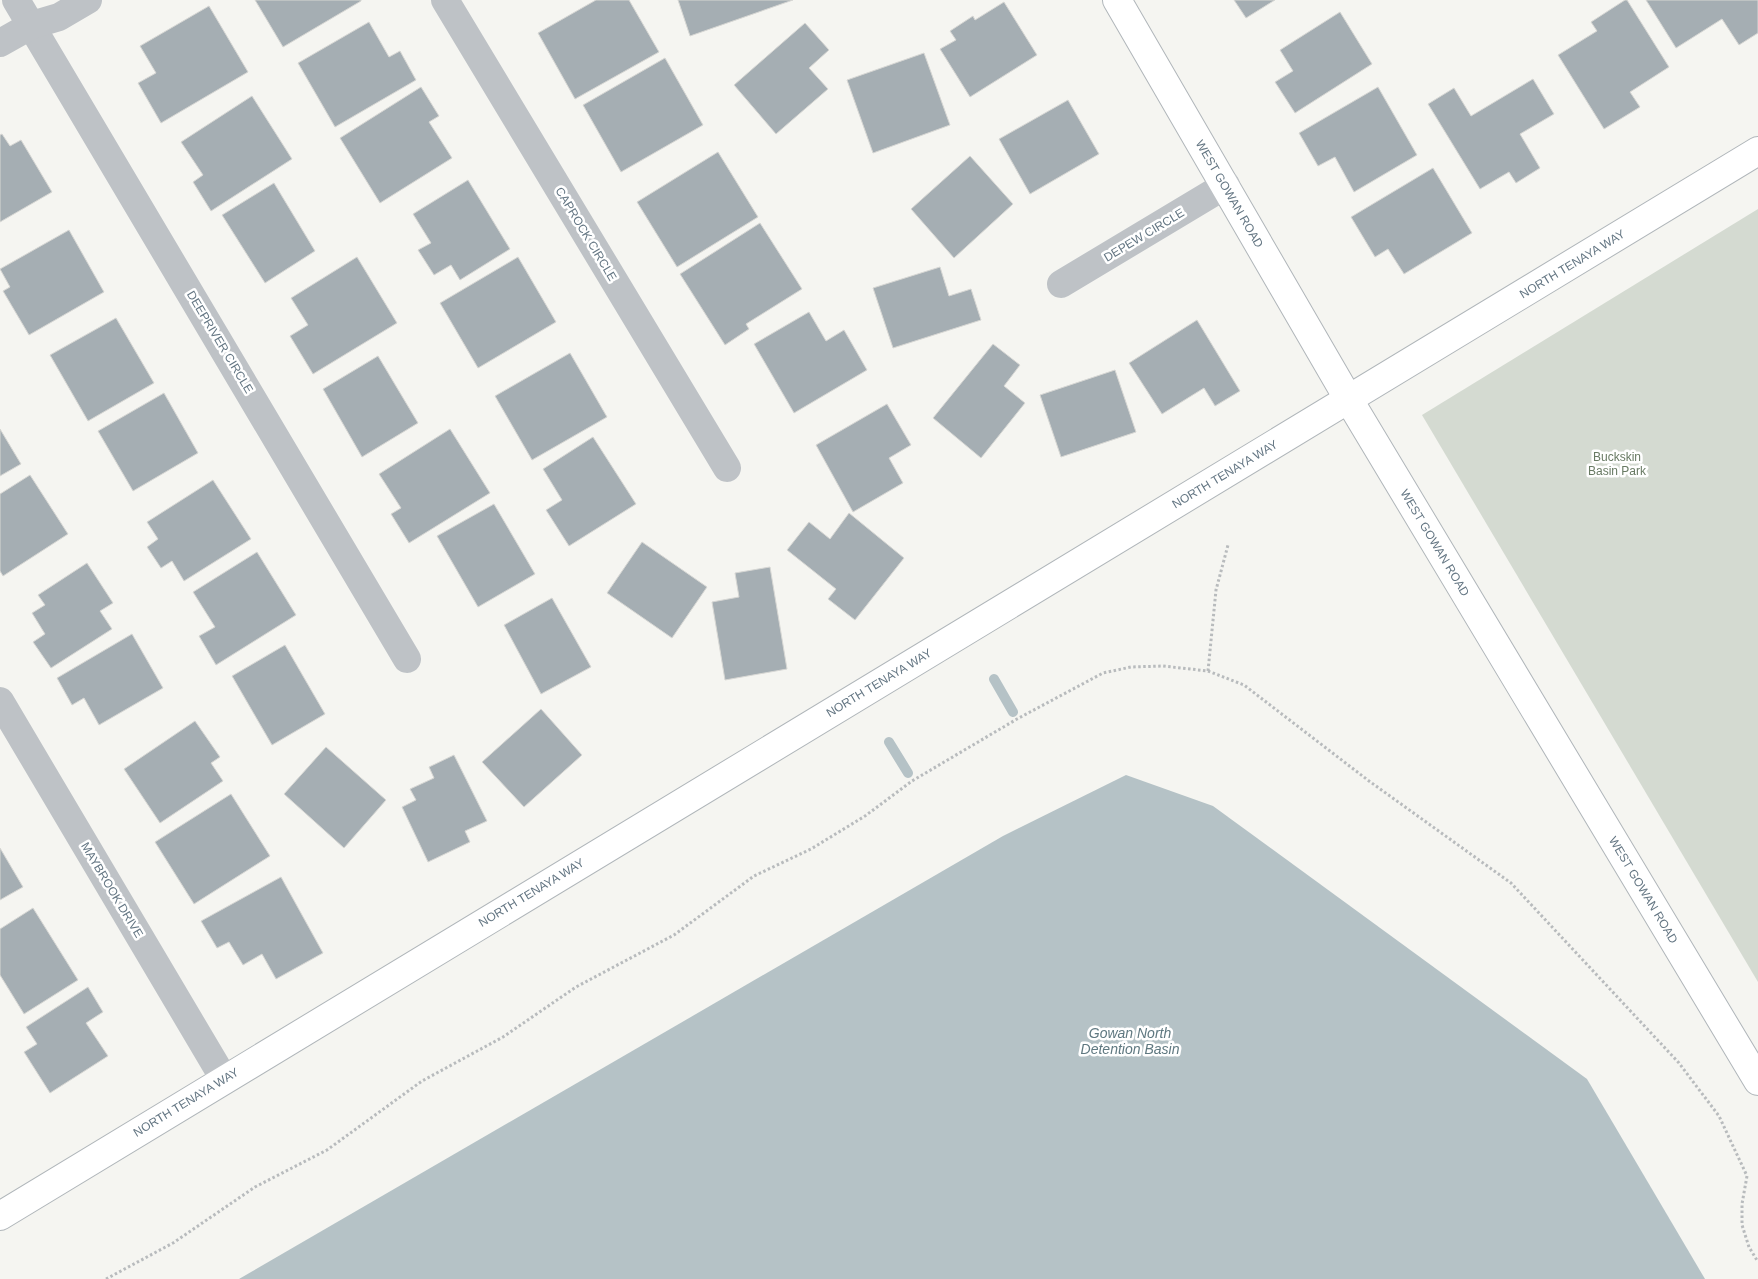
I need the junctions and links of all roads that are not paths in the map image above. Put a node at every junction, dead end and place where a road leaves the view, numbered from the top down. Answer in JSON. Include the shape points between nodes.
{"nodes":[{"id":1,"x":16,"y":0,"type":"edge"},
{"id":2,"x":88,"y":0,"type":"edge"},
{"id":3,"x":445,"y":0,"type":"edge"},
{"id":4,"x":1117,"y":0,"type":"edge"},
{"id":5,"x":32,"y":25,"type":"junction"},
{"id":6,"x":0,"y":43,"type":"edge"},
{"id":7,"x":1758,"y":151,"type":"edge"},
{"id":8,"x":1226,"y":185,"type":"junction"},
{"id":9,"x":1061,"y":284,"type":"dead end"},
{"id":10,"x":1350,"y":400,"type":"junction"},
{"id":11,"x":727,"y":468,"type":"dead end"},
{"id":12,"x":407,"y":659,"type":"dead end"},
{"id":13,"x":0,"y":701,"type":"edge"},
{"id":14,"x":224,"y":1079,"type":"junction"},
{"id":15,"x":1758,"y":1081,"type":"edge"},
{"id":16,"x":0,"y":1216,"type":"edge"}],
"edges":[{"from":1,"to":5,"type":"street","name":"DEEPRIVER CIRCLE"},
{"from":2,"to":5,"type":"street","via":[[59,17]]},
{"from":3,"to":11,"type":"street","name":"CAPROCK CIRCLE"},
{"from":4,"to":8,"type":"main road","name":"WEST GOWAN ROAD"},
{"from":5,"to":6,"type":"street"},
{"from":5,"to":12,"type":"street","name":"DEEPRIVER CIRCLE"},
{"from":7,"to":10,"type":"main road","name":"NORTH TENAYA WAY"},
{"from":8,"to":9,"type":"street","name":"DEPEW CIRCLE"},
{"from":8,"to":10,"type":"main road","name":"WEST GOWAN ROAD"},
{"from":10,"to":14,"type":"main road","name":"NORTH TENAYA WAY"},
{"from":10,"to":15,"type":"main road","name":"WEST GOWAN ROAD"},
{"from":13,"to":14,"type":"street","name":"MAYBROOK DRIVE"},
{"from":14,"to":16,"type":"main road","name":"NORTH TENAYA WAY"}]}
